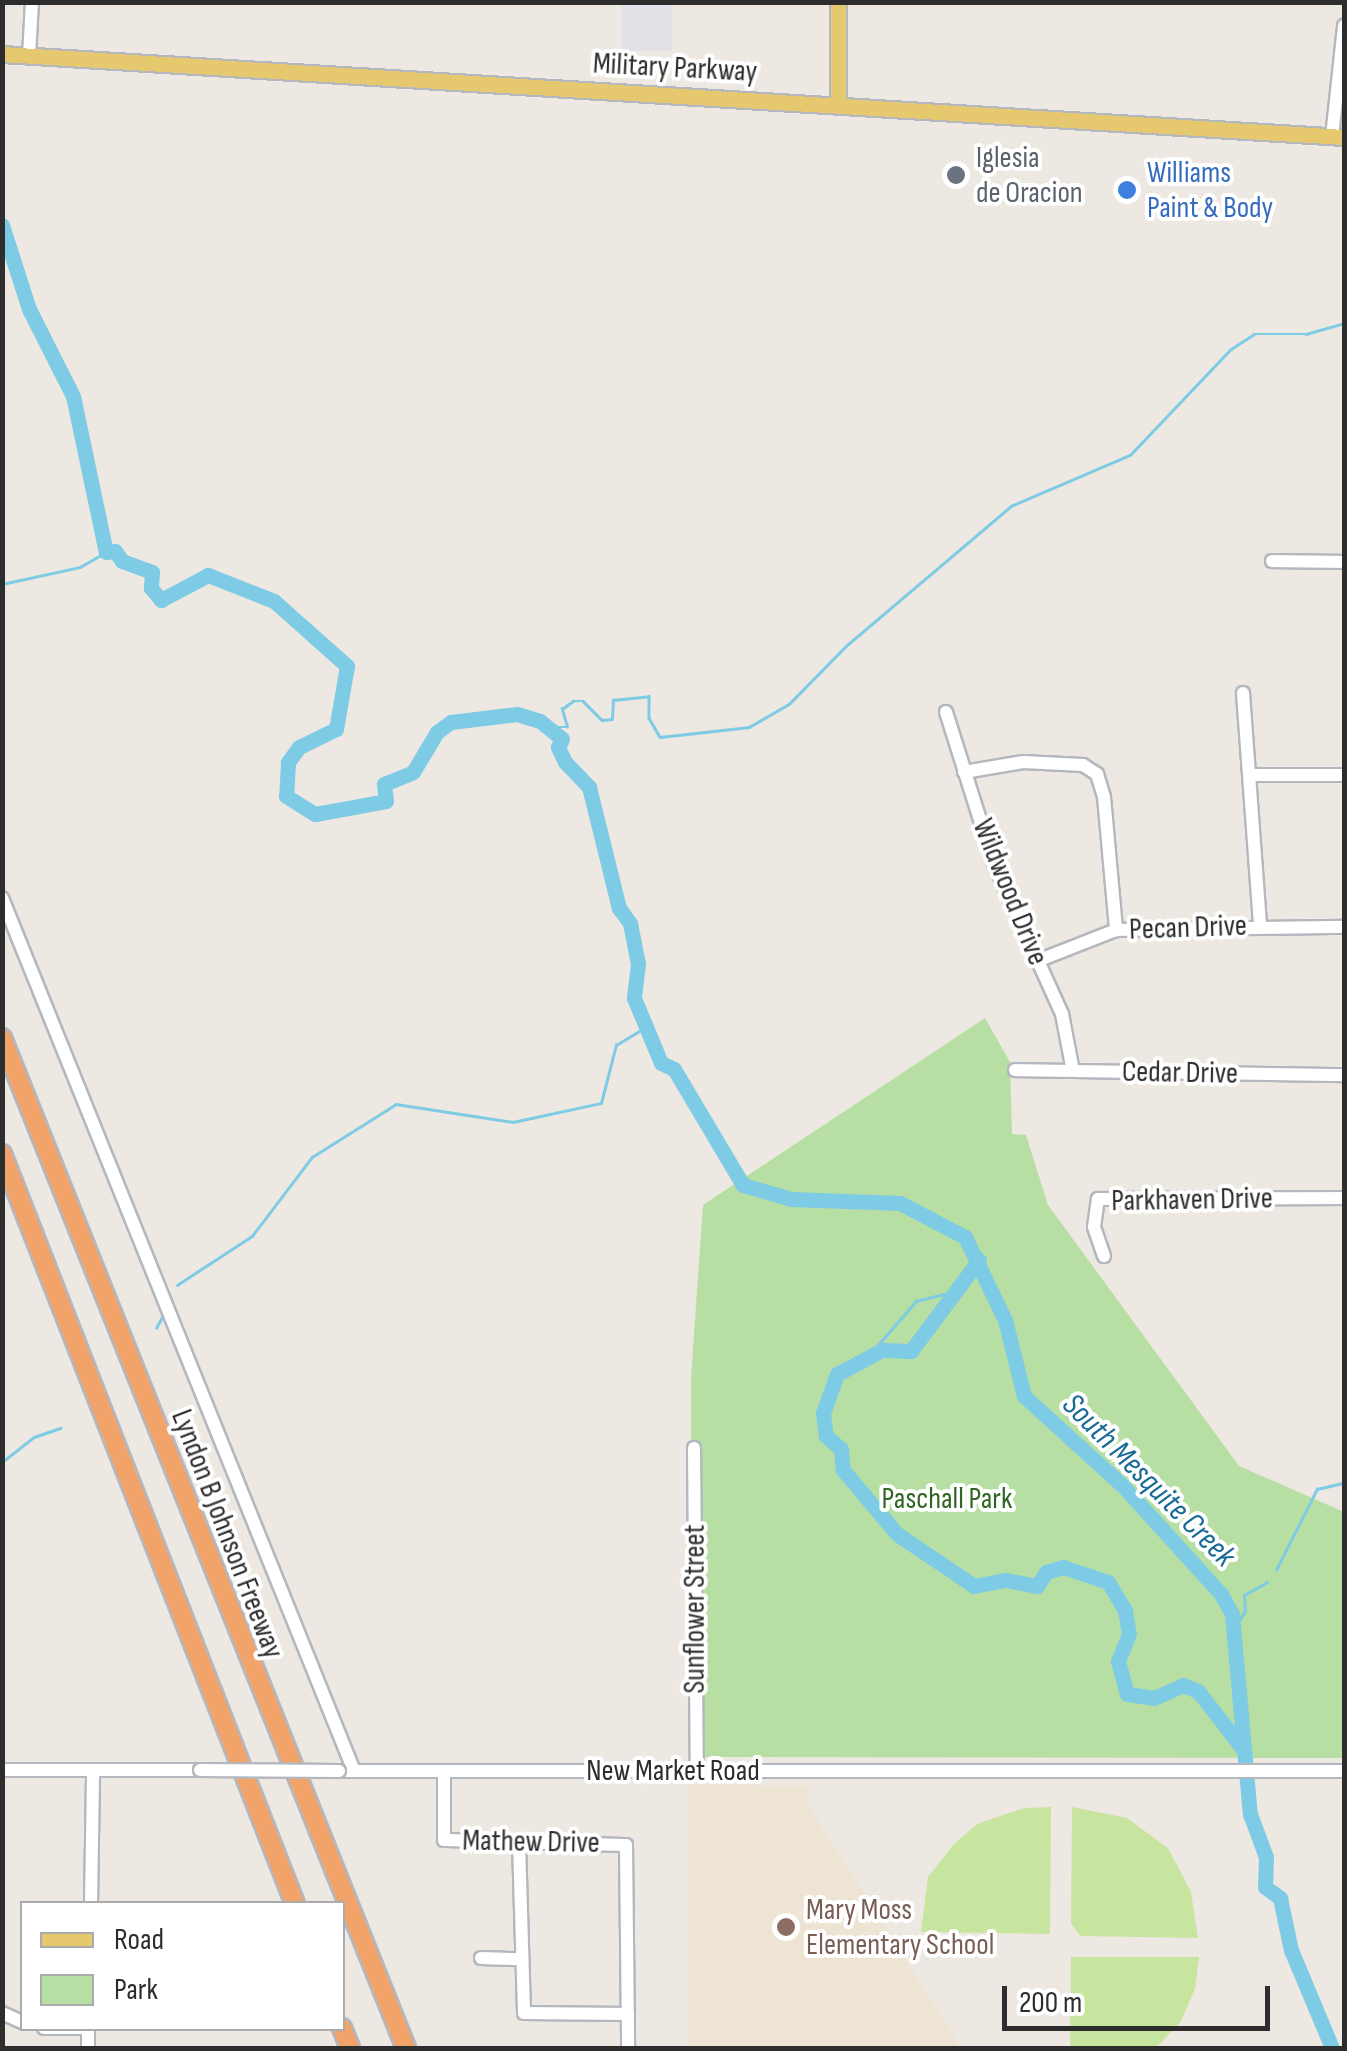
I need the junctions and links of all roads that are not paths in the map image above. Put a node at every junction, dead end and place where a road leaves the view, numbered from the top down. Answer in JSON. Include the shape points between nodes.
{"nodes":[{"id":1,"x":32,"y":2,"type":"edge"},
{"id":2,"x":838,"y":2,"type":"edge"},
{"id":3,"x":1344,"y":26,"type":"edge"},
{"id":4,"x":2,"y":54,"type":"edge"},
{"id":5,"x":30,"y":56,"type":"junction"},
{"id":6,"x":838,"y":106,"type":"junction"},
{"id":7,"x":1338,"y":137,"type":"edge"},
{"id":8,"x":1272,"y":561,"type":"dead end"},
{"id":9,"x":1344,"y":562,"type":"edge"},
{"id":10,"x":1243,"y":694,"type":"dead end"},
{"id":11,"x":946,"y":712,"type":"dead end"},
{"id":12,"x":964,"y":772,"type":"junction"},
{"id":13,"x":1250,"y":775,"type":"junction"},
{"id":14,"x":1344,"y":775,"type":"edge"},
{"id":15,"x":2,"y":898,"type":"edge"},
{"id":16,"x":1260,"y":926,"type":"junction"},
{"id":17,"x":1344,"y":927,"type":"edge"},
{"id":18,"x":1116,"y":930,"type":"junction"},
{"id":19,"x":1037,"y":961,"type":"junction"},
{"id":20,"x":2,"y":1038,"type":"edge"},
{"id":21,"x":1015,"y":1070,"type":"dead end"},
{"id":22,"x":1072,"y":1071,"type":"junction"},
{"id":23,"x":1344,"y":1075,"type":"edge"},
{"id":24,"x":2,"y":1154,"type":"edge"},
{"id":25,"x":1344,"y":1198,"type":"edge"},
{"id":26,"x":1104,"y":1256,"type":"dead end"},
{"id":27,"x":694,"y":1448,"type":"dead end"},
{"id":28,"x":2,"y":1770,"type":"edge"},
{"id":29,"x":93,"y":1770,"type":"junction"},
{"id":30,"x":354,"y":1771,"type":"junction"},
{"id":31,"x":444,"y":1771,"type":"junction"},
{"id":32,"x":696,"y":1771,"type":"junction"},
{"id":33,"x":1344,"y":1772,"type":"edge"},
{"id":34,"x":520,"y":1844,"type":"junction"},
{"id":35,"x":91,"y":1901,"type":"edge"},
{"id":36,"x":294,"y":1901,"type":"edge"},
{"id":37,"x":481,"y":1958,"type":"dead end"},
{"id":38,"x":519,"y":1959,"type":"junction"},
{"id":39,"x":628,"y":2014,"type":"junction"},
{"id":40,"x":406,"y":2048,"type":"edge"},
{"id":41,"x":628,"y":2048,"type":"edge"}],
"edges":[{"from":1,"to":5,"type":"street"},
{"from":2,"to":6,"type":"main road"},
{"from":3,"to":7,"type":"street"},
{"from":4,"to":5,"type":"main road","name":"Military Parkway"},
{"from":5,"to":6,"type":"main road","name":"Military Parkway"},
{"from":6,"to":7,"type":"main road","name":"Military Parkway"},
{"from":8,"to":9,"type":"street"},
{"from":10,"to":13,"type":"street"},
{"from":11,"to":12,"type":"street","name":"Wildwood Drive"},
{"from":12,"to":18,"type":"street","via":[[1024,762],[1083,765],[1096,774],[1104,797]]},
{"from":12,"to":19,"type":"street","name":"Wildwood Drive","via":[[994,864]]},
{"from":13,"to":14,"type":"street"},
{"from":13,"to":16,"type":"street"},
{"from":15,"to":30,"type":"street","name":"Lyndon B Johnson Freeway"},
{"from":16,"to":17,"type":"street","name":"Pecan Drive"},
{"from":16,"to":18,"type":"street","name":"Pecan Drive"},
{"from":18,"to":19,"type":"street","name":"Pecan Drive"},
{"from":19,"to":22,"type":"street","name":"Wildwood Drive","via":[[1062,1014]]},
{"from":20,"to":40,"type":"highway","name":"Lyndon B Johnson Freeway"},
{"from":21,"to":22,"type":"street","name":"Cedar Drive"},
{"from":22,"to":23,"type":"street","name":"Cedar Drive"},
{"from":24,"to":36,"type":"highway"},
{"from":25,"to":26,"type":"street","name":"Parkhaven Drive","via":[[1098,1199],[1094,1228]]},
{"from":27,"to":32,"type":"street","name":"Sunflower Street"},
{"from":28,"to":29,"type":"street","name":"New Market Road"},
{"from":29,"to":30,"type":"street","name":"New Market Road","bridge":true},
{"from":29,"to":35,"type":"street"},
{"from":30,"to":31,"type":"street","name":"New Market Road"},
{"from":31,"to":32,"type":"street","name":"New Market Road"},
{"from":31,"to":34,"type":"street","name":"Mathew Drive","via":[[444,1840]]},
{"from":32,"to":33,"type":"street","name":"New Market Road"},
{"from":34,"to":38,"type":"street"},
{"from":34,"to":39,"type":"street","name":"Mathew Drive","via":[[626,1845]]},
{"from":37,"to":38,"type":"street"},
{"from":38,"to":39,"type":"street","via":[[524,2013]]},
{"from":39,"to":41,"type":"street"}]}
